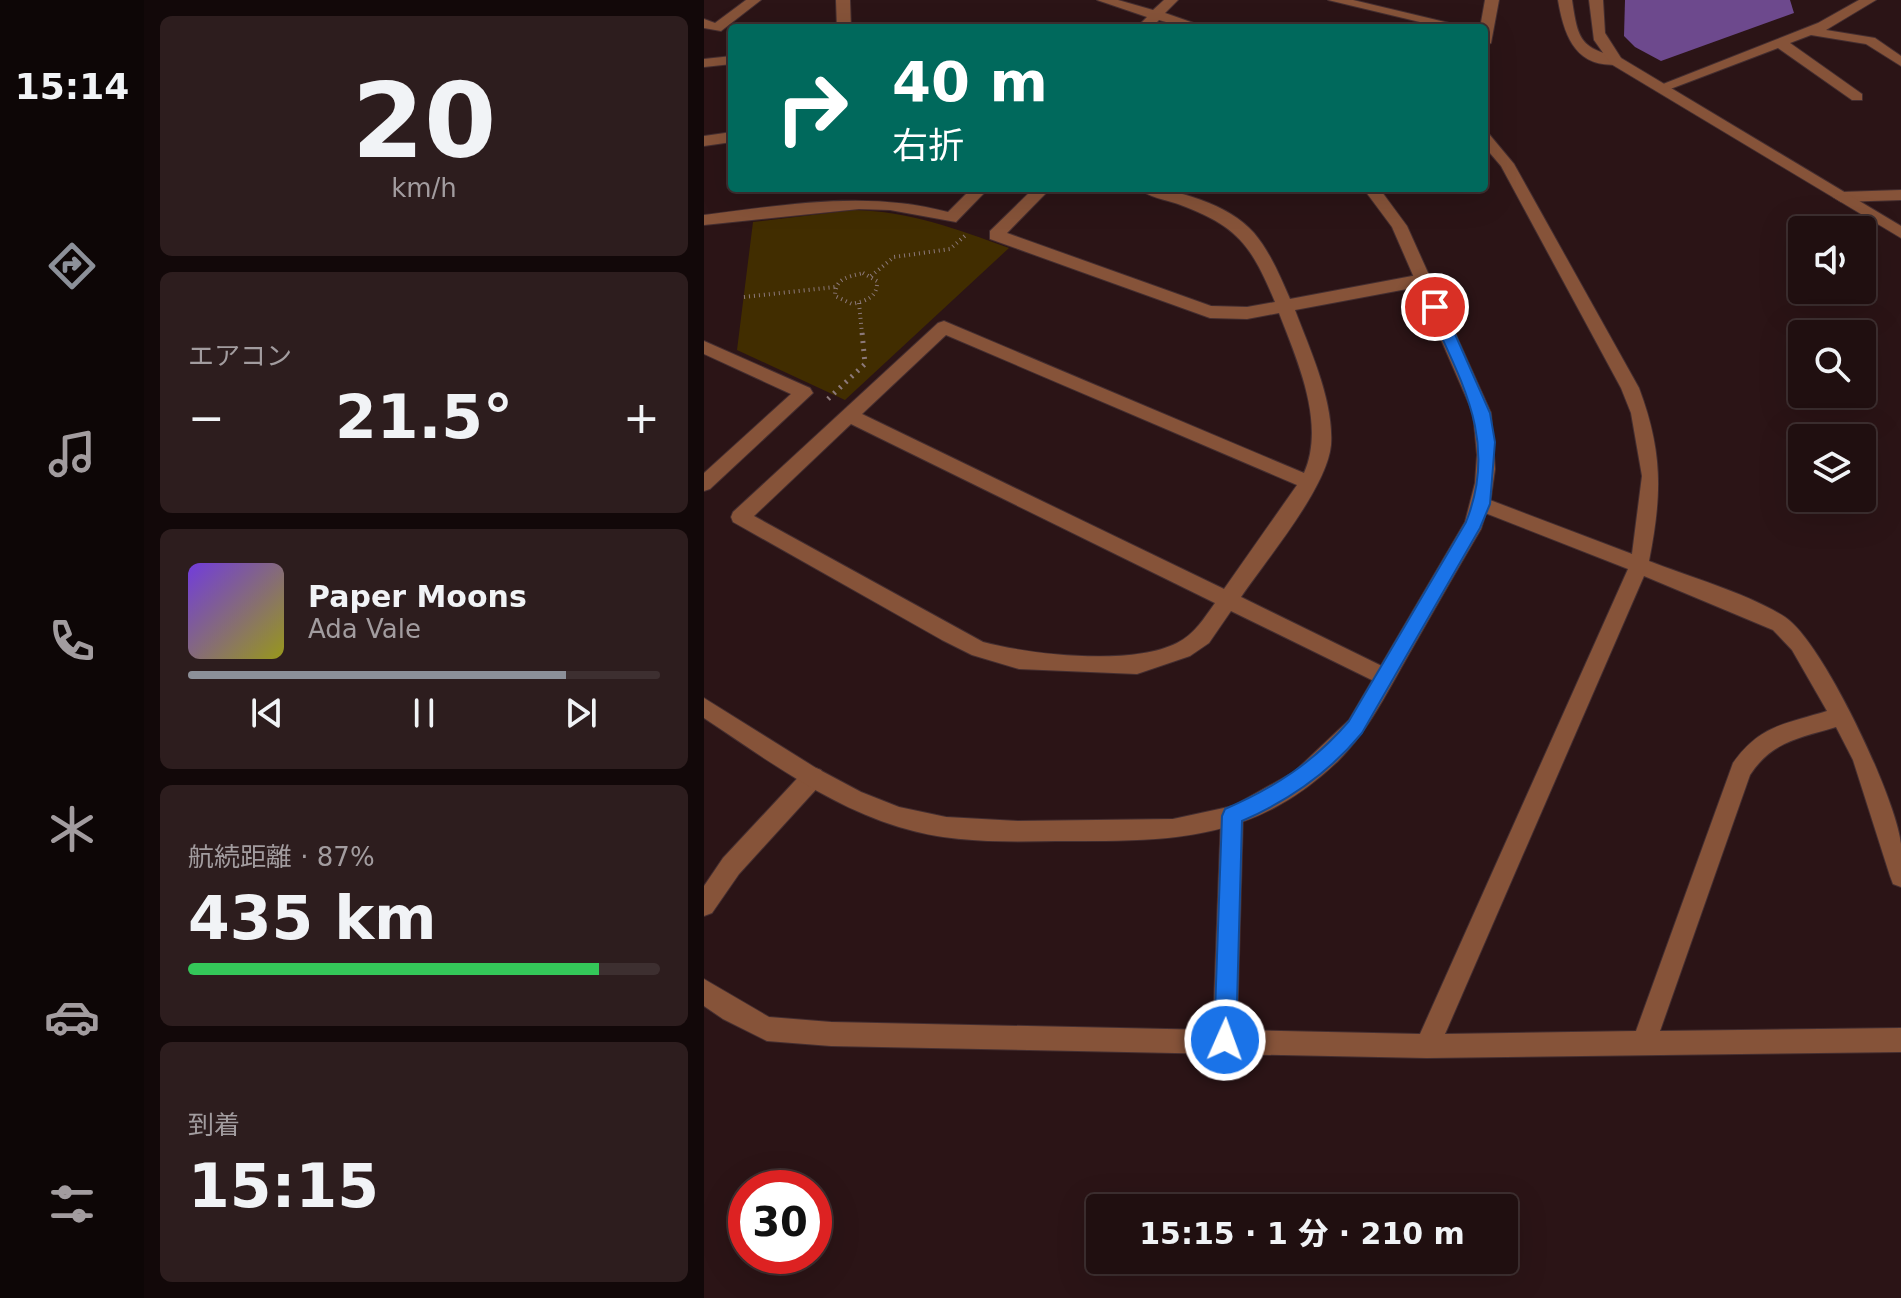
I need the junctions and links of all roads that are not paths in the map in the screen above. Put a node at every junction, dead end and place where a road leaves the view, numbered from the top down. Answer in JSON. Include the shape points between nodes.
{"nodes":[{"id":1,"x":754,"y":0,"type":"edge"},
{"id":2,"x":843,"y":0,"type":"edge"},
{"id":3,"x":1104,"y":0,"type":"edge"},
{"id":4,"x":1171,"y":0,"type":"edge"},
{"id":5,"x":1335,"y":0,"type":"edge"},
{"id":6,"x":1492,"y":0,"type":"edge"},
{"id":7,"x":1565,"y":0,"type":"edge"},
{"id":8,"x":1596,"y":0,"type":"edge"},
{"id":9,"x":1869,"y":0,"type":"edge"},
{"id":10,"x":1156,"y":15,"type":"junction"},
{"id":11,"x":704,"y":23,"type":"edge"},
{"id":12,"x":844,"y":24,"type":"edge"},
{"id":13,"x":1147,"y":24,"type":"edge"},
{"id":14,"x":1187,"y":24,"type":"edge"},
{"id":15,"x":1445,"y":24,"type":"edge"},
{"id":16,"x":1487,"y":24,"type":"edge"},
{"id":17,"x":1810,"y":31,"type":"junction"},
{"id":18,"x":1779,"y":42,"type":"junction"},
{"id":19,"x":728,"y":60,"type":"edge"},
{"id":20,"x":1616,"y":61,"type":"junction"},
{"id":21,"x":1901,"y":62,"type":"edge"},
{"id":22,"x":704,"y":63,"type":"edge"},
{"id":23,"x":1660,"y":88,"type":"junction"},
{"id":24,"x":1857,"y":97,"type":"dead end"},
{"id":25,"x":728,"y":138,"type":"edge"},
{"id":26,"x":704,"y":141,"type":"edge"},
{"id":27,"x":1488,"y":142,"type":"edge"},
{"id":28,"x":977,"y":192,"type":"edge"},
{"id":29,"x":1039,"y":192,"type":"edge"},
{"id":30,"x":1158,"y":192,"type":"edge"},
{"id":31,"x":1374,"y":192,"type":"edge"},
{"id":32,"x":1901,"y":195,"type":"edge"},
{"id":33,"x":1841,"y":197,"type":"junction"},
{"id":34,"x":704,"y":220,"type":"edge"},
{"id":35,"x":1901,"y":233,"type":"edge"},
{"id":36,"x":1423,"y":280,"type":"junction"},
{"id":37,"x":1284,"y":306,"type":"junction"},
{"id":38,"x":704,"y":347,"type":"edge"},
{"id":39,"x":849,"y":415,"type":"junction"},
{"id":40,"x":1308,"y":482,"type":"junction"},
{"id":41,"x":704,"y":484,"type":"edge"},
{"id":42,"x":1482,"y":504,"type":"junction"},
{"id":43,"x":1639,"y":565,"type":"junction"},
{"id":44,"x":1228,"y":603,"type":"junction"},
{"id":45,"x":1385,"y":677,"type":"junction"},
{"id":46,"x":704,"y":707,"type":"edge"},
{"id":47,"x":1841,"y":716,"type":"junction"},
{"id":48,"x":813,"y":777,"type":"junction"},
{"id":49,"x":1232,"y":816,"type":"junction"},
{"id":50,"x":1901,"y":876,"type":"edge"},
{"id":51,"x":704,"y":905,"type":"edge"},
{"id":52,"x":704,"y":991,"type":"edge"},
{"id":53,"x":1225,"y":1040,"type":"junction"},
{"id":54,"x":1901,"y":1040,"type":"edge"},
{"id":55,"x":1643,"y":1045,"type":"junction"},
{"id":56,"x":1427,"y":1046,"type":"junction"}],
"edges":[{"from":1,"to":11,"type":"street","via":[[716,28]]},
{"from":2,"to":12,"type":"street"},
{"from":3,"to":10,"type":"street"},
{"from":4,"to":10,"type":"street"},
{"from":5,"to":15,"type":"street"},
{"from":6,"to":16,"type":"street"},
{"from":7,"to":20,"type":"street","via":[[1577,48]]},
{"from":8,"to":20,"type":"street","via":[[1597,32],[1602,47]]},
{"from":9,"to":17,"type":"street"},
{"from":10,"to":13,"type":"street"},
{"from":10,"to":14,"type":"street"},
{"from":17,"to":18,"type":"street"},
{"from":17,"to":21,"type":"street","via":[[1870,41]]},
{"from":18,"to":23,"type":"street"},
{"from":18,"to":24,"type":"street"},
{"from":19,"to":22,"type":"street"},
{"from":20,"to":23,"type":"street"},
{"from":23,"to":33,"type":"street"},
{"from":25,"to":26,"type":"street"},
{"from":27,"to":43,"type":"street","via":[[1507,164],[1646,426],[1653,467]]},
{"from":28,"to":34,"type":"street","via":[[951,218],[916,208],[855,202]]},
{"from":29,"to":37,"type":"street","via":[[996,235],[1210,312]]},
{"from":30,"to":37,"type":"street","via":[[1202,207],[1247,235],[1269,267]]},
{"from":31,"to":36,"type":"street","via":[[1399,226]]},
{"from":32,"to":33,"type":"street"},
{"from":33,"to":35,"type":"street"},
{"from":36,"to":37,"type":"street"},
{"from":36,"to":42,"type":"street","via":[[1482,413],[1487,442]]},
{"from":37,"to":40,"type":"street","via":[[1322,422],[1319,460]]},
{"from":38,"to":41,"type":"street","via":[[804,393]]},
{"from":39,"to":40,"type":"street","via":[[944,327]]},
{"from":39,"to":44,"type":"street"},
{"from":39,"to":44,"type":"street","via":[[740,517],[979,649],[1019,660],[1137,665],[1183,650],[1202,637]]},
{"from":40,"to":44,"type":"street"},
{"from":42,"to":43,"type":"street"},
{"from":42,"to":45,"type":"street"},
{"from":43,"to":47,"type":"street","via":[[1780,624],[1799,644]]},
{"from":43,"to":56,"type":"street"},
{"from":44,"to":45,"type":"street"},
{"from":45,"to":49,"type":"street","via":[[1356,727],[1332,755],[1267,801]]},
{"from":46,"to":48,"type":"street"},
{"from":47,"to":50,"type":"street","via":[[1863,758]]},
{"from":47,"to":55,"type":"street","via":[[1774,737],[1755,749],[1741,770]]},
{"from":48,"to":49,"type":"street","via":[[876,809],[971,830],[1148,830]]},
{"from":48,"to":51,"type":"street","via":[[731,866]]},
{"from":49,"to":53,"type":"street"},
{"from":52,"to":53,"type":"street","via":[[767,1029]]},
{"from":53,"to":56,"type":"street"},
{"from":54,"to":55,"type":"street"},
{"from":55,"to":56,"type":"street"}]}
